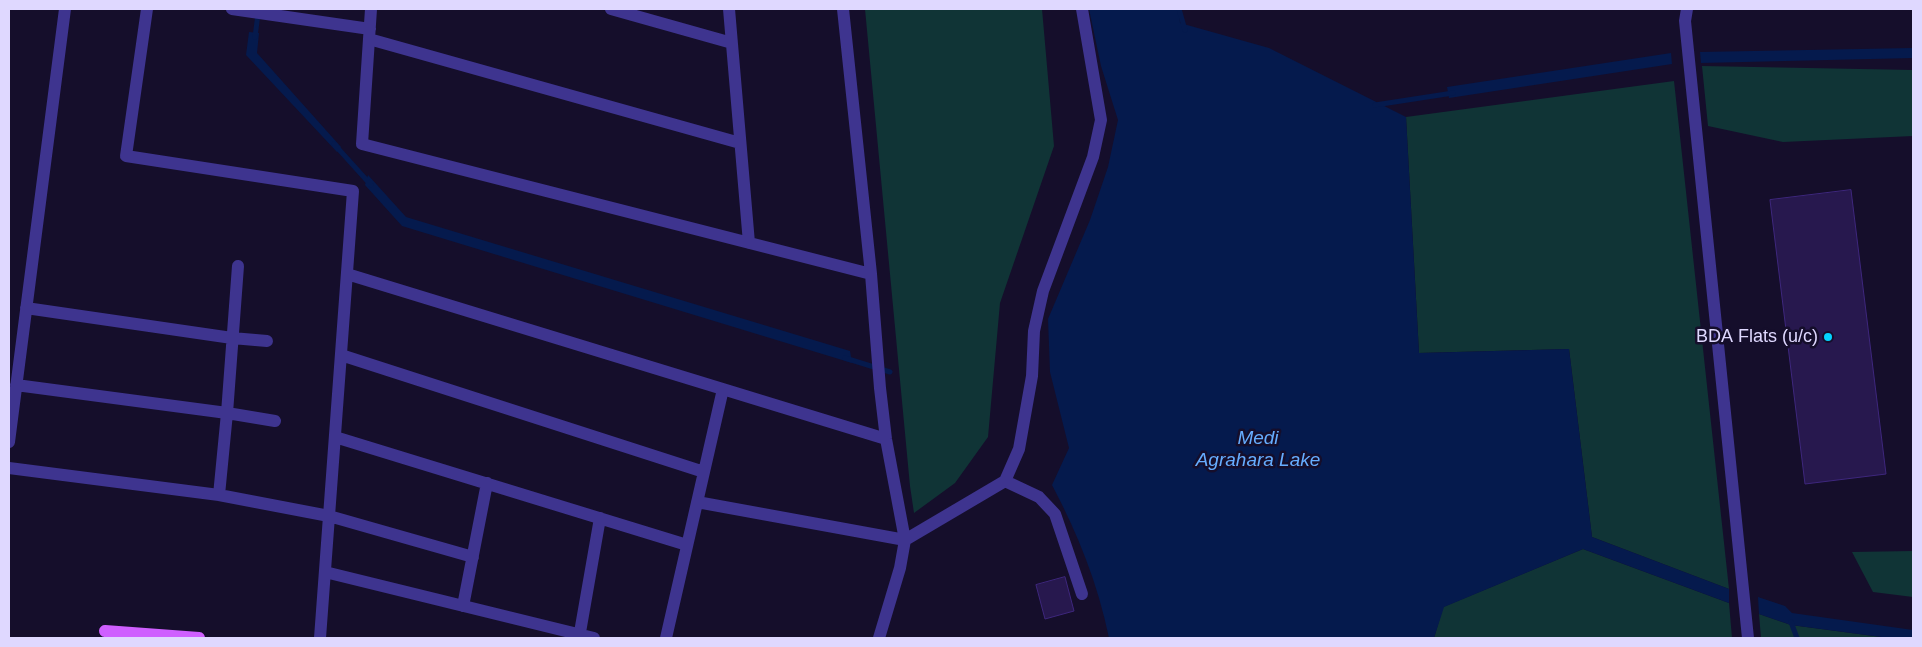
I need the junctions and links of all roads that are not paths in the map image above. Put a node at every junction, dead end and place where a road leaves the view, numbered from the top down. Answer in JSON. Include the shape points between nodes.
{"nodes":[{"id":1,"x":65,"y":9,"type":"edge"},
{"id":2,"x":147,"y":9,"type":"edge"},
{"id":3,"x":232,"y":9,"type":"edge"},
{"id":4,"x":371,"y":9,"type":"edge"},
{"id":5,"x":611,"y":9,"type":"edge"},
{"id":6,"x":729,"y":9,"type":"edge"},
{"id":7,"x":843,"y":9,"type":"edge"},
{"id":8,"x":1082,"y":9,"type":"edge"},
{"id":9,"x":1687,"y":9,"type":"edge"},
{"id":10,"x":370,"y":34,"type":"junction"},
{"id":11,"x":732,"y":43,"type":"junction"},
{"id":12,"x":740,"y":142,"type":"junction"},
{"id":13,"x":749,"y":243,"type":"junction"},
{"id":14,"x":238,"y":266,"type":"dead end"},
{"id":15,"x":347,"y":274,"type":"junction"},
{"id":16,"x":871,"y":274,"type":"junction"},
{"id":17,"x":26,"y":308,"type":"junction"},
{"id":18,"x":232,"y":338,"type":"junction"},
{"id":19,"x":267,"y":341,"type":"dead end"},
{"id":20,"x":341,"y":355,"type":"junction"},
{"id":21,"x":16,"y":385,"type":"junction"},
{"id":22,"x":723,"y":389,"type":"junction"},
{"id":23,"x":227,"y":413,"type":"junction"},
{"id":24,"x":275,"y":421,"type":"dead end"},
{"id":25,"x":335,"y":437,"type":"junction"},
{"id":26,"x":886,"y":438,"type":"junction"},
{"id":27,"x":9,"y":442,"type":"edge"},
{"id":28,"x":9,"y":468,"type":"edge"},
{"id":29,"x":704,"y":472,"type":"junction"},
{"id":30,"x":1005,"y":481,"type":"junction"},
{"id":31,"x":486,"y":483,"type":"junction"},
{"id":32,"x":219,"y":495,"type":"junction"},
{"id":33,"x":697,"y":502,"type":"junction"},
{"id":34,"x":329,"y":516,"type":"junction"},
{"id":35,"x":600,"y":518,"type":"junction"},
{"id":36,"x":905,"y":540,"type":"junction"},
{"id":37,"x":687,"y":545,"type":"junction"},
{"id":38,"x":473,"y":557,"type":"junction"},
{"id":39,"x":325,"y":572,"type":"junction"},
{"id":40,"x":1082,"y":594,"type":"dead end"},
{"id":41,"x":463,"y":606,"type":"junction"},
{"id":42,"x":104,"y":635,"type":"edge"},
{"id":43,"x":579,"y":636,"type":"edge"},
{"id":44,"x":199,"y":638,"type":"edge"},
{"id":45,"x":320,"y":638,"type":"edge"},
{"id":46,"x":594,"y":638,"type":"edge"},
{"id":47,"x":666,"y":638,"type":"edge"},
{"id":48,"x":879,"y":638,"type":"edge"},
{"id":49,"x":1748,"y":638,"type":"edge"}],
"edges":[{"from":1,"to":17,"type":"street"},
{"from":2,"to":15,"type":"street","via":[[126,156],[353,191]]},
{"from":3,"to":10,"type":"street"},
{"from":4,"to":10,"type":"street"},
{"from":5,"to":11,"type":"street"},
{"from":6,"to":11,"type":"street"},
{"from":7,"to":16,"type":"street"},
{"from":8,"to":30,"type":"street","via":[[1101,120],[1093,157],[1043,291],[1034,331],[1032,376],[1019,449]]},
{"from":9,"to":49,"type":"street","via":[[1685,21]]},
{"from":10,"to":12,"type":"street"},
{"from":10,"to":13,"type":"street","via":[[362,144]]},
{"from":11,"to":12,"type":"street"},
{"from":12,"to":13,"type":"street"},
{"from":13,"to":16,"type":"street"},
{"from":14,"to":18,"type":"street"},
{"from":15,"to":20,"type":"street"},
{"from":15,"to":22,"type":"street"},
{"from":16,"to":26,"type":"street"},
{"from":17,"to":18,"type":"street"},
{"from":17,"to":21,"type":"street"},
{"from":18,"to":19,"type":"street"},
{"from":18,"to":23,"type":"street"},
{"from":20,"to":25,"type":"street"},
{"from":20,"to":29,"type":"street"},
{"from":21,"to":23,"type":"street"},
{"from":21,"to":27,"type":"street"},
{"from":22,"to":26,"type":"street"},
{"from":22,"to":29,"type":"street"},
{"from":23,"to":24,"type":"street"},
{"from":23,"to":32,"type":"street"},
{"from":25,"to":31,"type":"street"},
{"from":25,"to":34,"type":"street"},
{"from":26,"to":36,"type":"street"},
{"from":28,"to":32,"type":"street"},
{"from":29,"to":33,"type":"street"},
{"from":30,"to":36,"type":"street"},
{"from":30,"to":40,"type":"street","via":[[1039,497],[1055,514]]},
{"from":31,"to":35,"type":"street"},
{"from":31,"to":38,"type":"street"},
{"from":32,"to":34,"type":"street"},
{"from":33,"to":36,"type":"street"},
{"from":33,"to":37,"type":"street"},
{"from":34,"to":38,"type":"street"},
{"from":34,"to":39,"type":"street"},
{"from":35,"to":37,"type":"street"},
{"from":35,"to":43,"type":"street"},
{"from":36,"to":48,"type":"street"},
{"from":37,"to":47,"type":"street"},
{"from":38,"to":41,"type":"street"},
{"from":39,"to":41,"type":"street"},
{"from":39,"to":45,"type":"street"},
{"from":41,"to":43,"type":"street"},
{"from":42,"to":44,"type":"main road"},
{"from":43,"to":46,"type":"street"}]}
